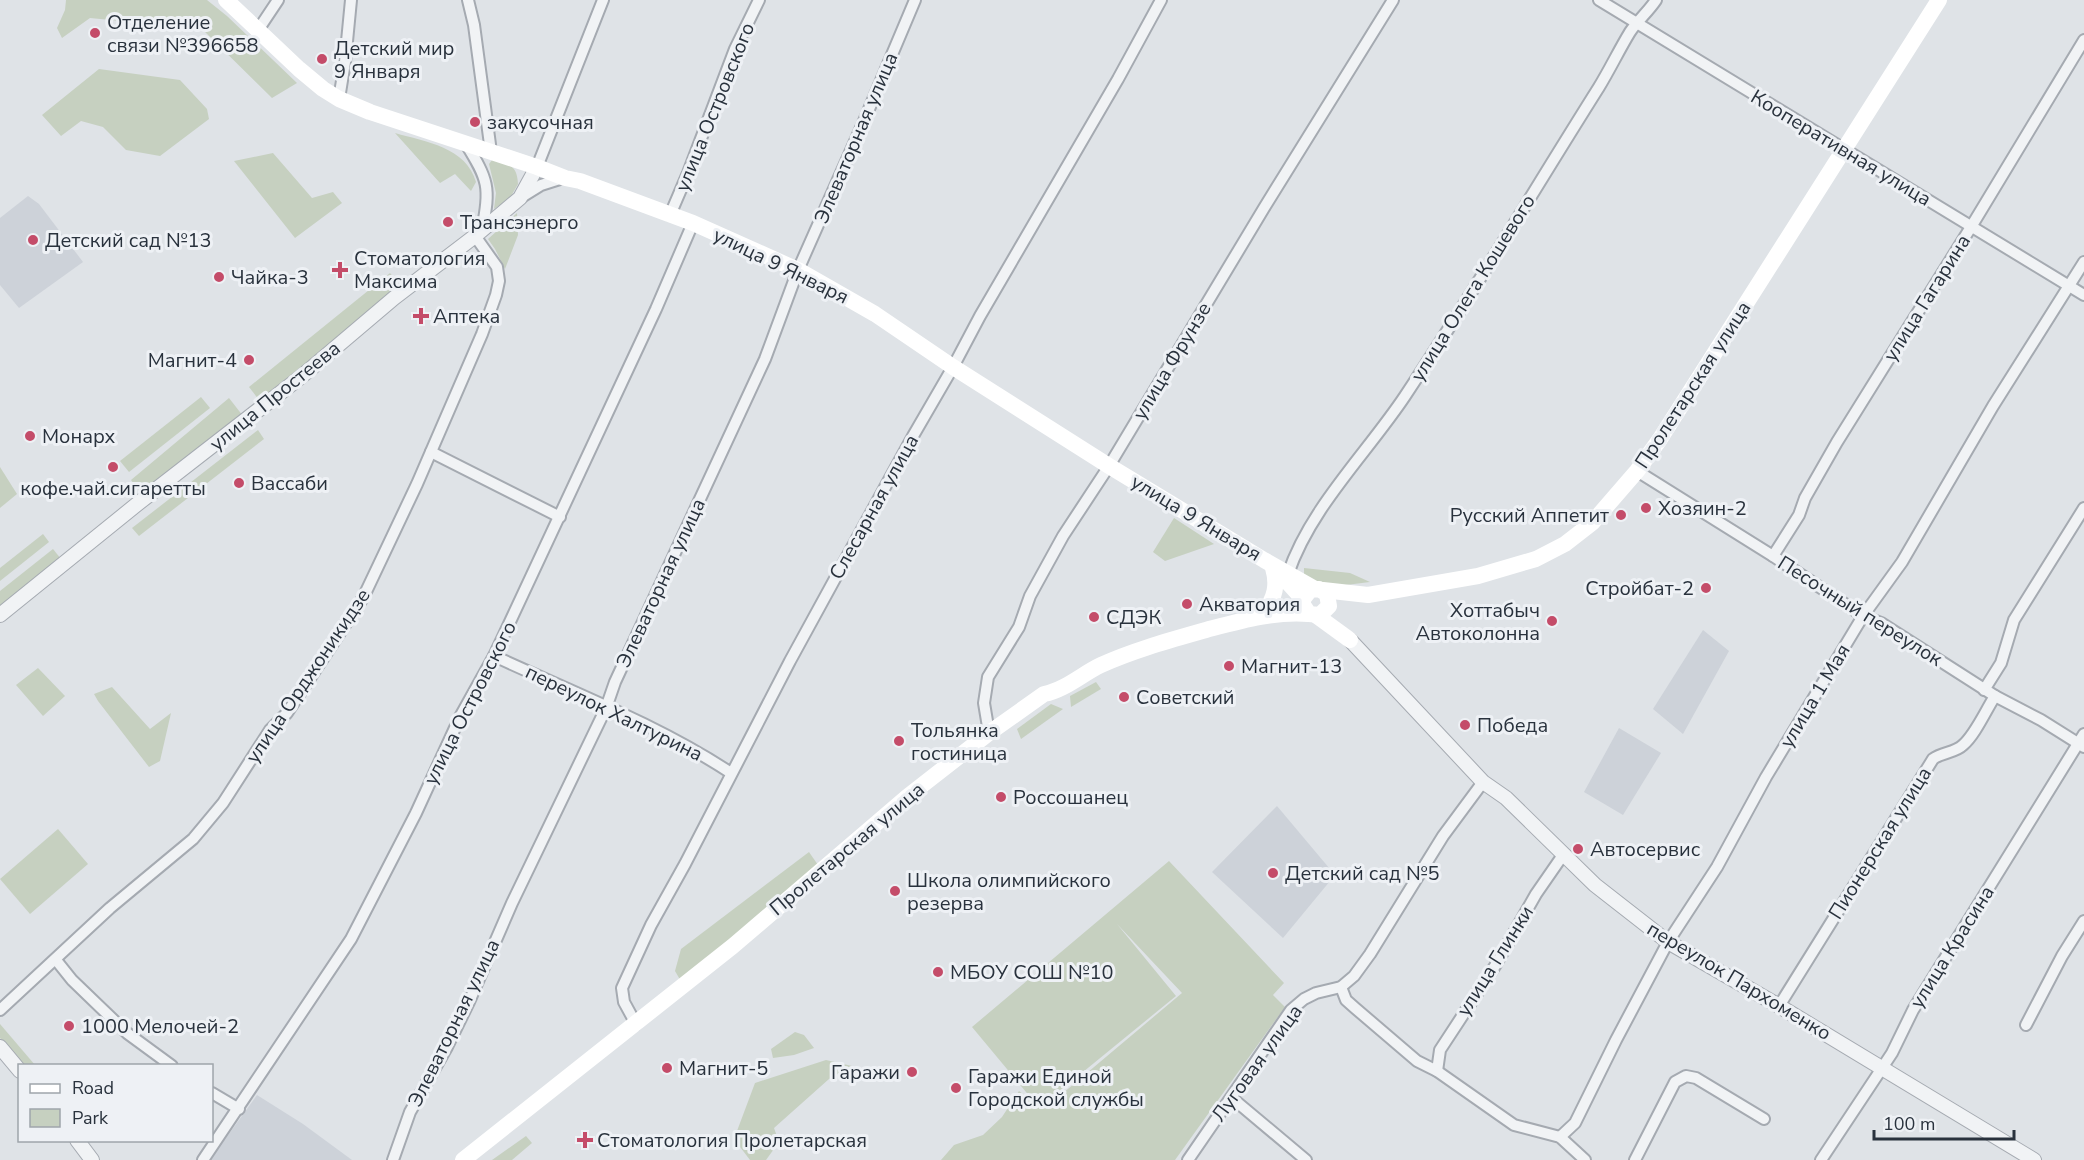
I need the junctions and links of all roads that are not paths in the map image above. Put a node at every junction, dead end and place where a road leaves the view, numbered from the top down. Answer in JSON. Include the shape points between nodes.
{"nodes":[{"id":1,"x":226,"y":0,"type":"edge"},
{"id":2,"x":278,"y":0,"type":"edge"},
{"id":3,"x":351,"y":0,"type":"edge"},
{"id":4,"x":468,"y":0,"type":"edge"},
{"id":5,"x":603,"y":0,"type":"edge"},
{"id":6,"x":759,"y":0,"type":"edge"},
{"id":7,"x":915,"y":0,"type":"edge"},
{"id":8,"x":1161,"y":0,"type":"edge"},
{"id":9,"x":1393,"y":0,"type":"edge"},
{"id":10,"x":1599,"y":0,"type":"edge"},
{"id":11,"x":1656,"y":0,"type":"edge"},
{"id":12,"x":1939,"y":0,"type":"edge"},
{"id":13,"x":1637,"y":23,"type":"junction"},
{"id":14,"x":258,"y":30,"type":"junction"},
{"id":15,"x":2084,"y":40,"type":"edge"},
{"id":16,"x":339,"y":99,"type":"junction"},
{"id":17,"x":466,"y":144,"type":"junction"},
{"id":18,"x":1845,"y":150,"type":"junction"},
{"id":19,"x":491,"y":152,"type":"junction"},
{"id":20,"x":537,"y":167,"type":"junction"},
{"id":21,"x":565,"y":178,"type":"junction"},
{"id":22,"x":520,"y":198,"type":"junction"},
{"id":23,"x":670,"y":214,"type":"junction"},
{"id":24,"x":693,"y":223,"type":"junction"},
{"id":25,"x":1971,"y":227,"type":"junction"},
{"id":26,"x":478,"y":232,"type":"junction"},
{"id":27,"x":2084,"y":262,"type":"edge"},
{"id":28,"x":798,"y":270,"type":"junction"},
{"id":29,"x":2070,"y":286,"type":"junction"},
{"id":30,"x":2084,"y":295,"type":"edge"},
{"id":31,"x":953,"y":367,"type":"junction"},
{"id":32,"x":431,"y":452,"type":"junction"},
{"id":33,"x":1109,"y":466,"type":"junction"},
{"id":34,"x":1637,"y":471,"type":"junction"},
{"id":35,"x":2084,"y":508,"type":"edge"},
{"id":36,"x":560,"y":517,"type":"junction"},
{"id":37,"x":1773,"y":556,"type":"junction"},
{"id":38,"x":1275,"y":567,"type":"junction"},
{"id":39,"x":1316,"y":602,"type":"junction"},
{"id":40,"x":0,"y":615,"type":"edge"},
{"id":41,"x":1256,"y":615,"type":"junction"},
{"id":42,"x":1863,"y":616,"type":"junction"},
{"id":43,"x":1350,"y":640,"type":"joint"},
{"id":44,"x":494,"y":656,"type":"junction"},
{"id":45,"x":1984,"y":690,"type":"junction"},
{"id":46,"x":1995,"y":696,"type":"junction"},
{"id":47,"x":606,"y":708,"type":"junction"},
{"id":48,"x":988,"y":733,"type":"junction"},
{"id":49,"x":2082,"y":742,"type":"edge"},
{"id":50,"x":731,"y":773,"type":"junction"},
{"id":51,"x":1483,"y":782,"type":"junction"},
{"id":52,"x":1563,"y":855,"type":"junction"},
{"id":53,"x":2084,"y":921,"type":"edge"},
{"id":54,"x":1668,"y":942,"type":"junction"},
{"id":55,"x":56,"y":960,"type":"junction"},
{"id":56,"x":1341,"y":987,"type":"junction"},
{"id":57,"x":1779,"y":1006,"type":"junction"},
{"id":58,"x":0,"y":1010,"type":"edge"},
{"id":59,"x":636,"y":1024,"type":"junction"},
{"id":60,"x":2026,"y":1025,"type":"dead end"},
{"id":61,"x":0,"y":1047,"type":"edge"},
{"id":62,"x":171,"y":1064,"type":"edge"},
{"id":63,"x":1882,"y":1067,"type":"junction"},
{"id":64,"x":18,"y":1069,"type":"edge"},
{"id":65,"x":1437,"y":1071,"type":"junction"},
{"id":66,"x":213,"y":1094,"type":"edge"},
{"id":67,"x":1232,"y":1098,"type":"junction"},
{"id":68,"x":238,"y":1109,"type":"junction"},
{"id":69,"x":1764,"y":1119,"type":"dead end"},
{"id":70,"x":1560,"y":1137,"type":"junction"},
{"id":71,"x":78,"y":1142,"type":"edge"},
{"id":72,"x":92,"y":1160,"type":"edge"},
{"id":73,"x":203,"y":1160,"type":"edge"},
{"id":74,"x":393,"y":1160,"type":"edge"},
{"id":75,"x":463,"y":1160,"type":"edge"},
{"id":76,"x":1188,"y":1160,"type":"edge"},
{"id":77,"x":1306,"y":1160,"type":"edge"},
{"id":78,"x":1585,"y":1160,"type":"edge"},
{"id":79,"x":1635,"y":1160,"type":"edge"},
{"id":80,"x":1821,"y":1160,"type":"edge"},
{"id":81,"x":2034,"y":1160,"type":"edge"}],
"edges":[{"from":1,"to":14,"type":"main road","name":"улица 9 Января"},
{"from":2,"to":14,"type":"street"},
{"from":3,"to":16,"type":"street"},
{"from":4,"to":19,"type":"street"},
{"from":5,"to":20,"type":"street"},
{"from":6,"to":23,"type":"street","name":"улица Островского","via":[[735,49]]},
{"from":7,"to":28,"type":"street","name":"Элеваторная улица"},
{"from":8,"to":31,"type":"street","name":"Слесарная улица"},
{"from":9,"to":33,"type":"street","name":"улица Фрунзе"},
{"from":10,"to":13,"type":"street","name":"Кооперативная улица"},
{"from":11,"to":13,"type":"street","name":"улица Олега Кошевого"},
{"from":12,"to":18,"type":"main road","name":"Пролетарская улица"},
{"from":13,"to":18,"type":"street","name":"Кооперативная улица"},
{"from":13,"to":38,"type":"street","name":"улица Олега Кошевого","via":[[1404,397],[1319,513],[1293,558]]},
{"from":14,"to":16,"type":"main road","name":"улица 9 Января","via":[[299,69]]},
{"from":15,"to":25,"type":"street","name":"улица Гагарина"},
{"from":16,"to":17,"type":"main road","name":"улица 9 Января"},
{"from":17,"to":19,"type":"main road","name":"улица 9 Января"},
{"from":17,"to":26,"type":"street","via":[[484,173],[488,189],[488,204]]},
{"from":18,"to":25,"type":"street","name":"Кооперативная улица"},
{"from":18,"to":34,"type":"main road","name":"Пролетарская улица"},
{"from":19,"to":20,"type":"main road","name":"улица 9 Января"},
{"from":20,"to":21,"type":"main road","name":"улица 9 Января"},
{"from":20,"to":22,"type":"street","name":"улица Простеева"},
{"from":21,"to":22,"type":"street","via":[[541,185]]},
{"from":21,"to":23,"type":"main road","name":"улица 9 Января"},
{"from":22,"to":26,"type":"street","name":"улица Простеева"},
{"from":23,"to":24,"type":"main road","name":"улица 9 Января"},
{"from":24,"to":28,"type":"main road","name":"улица 9 Января"},
{"from":24,"to":36,"type":"street","name":"улица Островского"},
{"from":25,"to":29,"type":"street","name":"Кооперативная улица"},
{"from":25,"to":37,"type":"street","name":"улица Гагарина","via":[[1837,442]]},
{"from":26,"to":32,"type":"street","name":"улица Орджоникидзе","via":[[500,281],[482,334]]},
{"from":26,"to":40,"type":"street","name":"улица Простеева"},
{"from":27,"to":29,"type":"street","name":"улица 1 Мая"},
{"from":28,"to":31,"type":"main road","name":"улица 9 Января","via":[[875,314]]},
{"from":28,"to":47,"type":"street","name":"Элеваторная улица","via":[[765,359],[615,681]]},
{"from":29,"to":30,"type":"street","name":"Кооперативная улица"},
{"from":29,"to":42,"type":"street","name":"улица 1 Мая","via":[[1993,406],[1902,562]]},
{"from":31,"to":33,"type":"main road","name":"улица 9 Января"},
{"from":31,"to":50,"type":"street","name":"Слесарная улица"},
{"from":32,"to":36,"type":"street"},
{"from":32,"to":55,"type":"street","name":"улица Орджоникидзе","via":[[363,598],[223,803],[193,839],[110,908]]},
{"from":33,"to":38,"type":"main road","name":"улица 9 Января"},
{"from":33,"to":48,"type":"street","name":"улица Фрунзе","via":[[1063,536],[1029,596],[1019,627],[988,677],[984,703]]},
{"from":34,"to":37,"type":"street","name":"Песочный переулок"},
{"from":34,"to":39,"type":"main road","name":"Пролетарская улица","via":[[1592,523],[1565,544],[1536,559],[1478,576],[1368,595],[1341,605]]},
{"from":35,"to":45,"type":"street","via":[[2014,620],[2001,663]]},
{"from":36,"to":44,"type":"street","name":"улица Островского"},
{"from":37,"to":42,"type":"street","name":"Песочный переулок"},
{"from":38,"to":39,"type":"main road","name":"улица 9 Января"},
{"from":38,"to":41,"type":"main road","via":[[1276,590],[1269,605]]},
{"from":39,"to":41,"type":"main road","name":"Пролетарская улица","via":[[1281,604]]},
{"from":39,"to":43,"type":"main road","name":"улица 9 Января"},
{"from":41,"to":48,"type":"main road","name":"Пролетарская улица","via":[[1101,665],[1044,694]]},
{"from":42,"to":45,"type":"street","name":"Песочный переулок","via":[[1881,623]]},
{"from":42,"to":54,"type":"street","name":"улица 1 Мая","via":[[1717,867]]},
{"from":43,"to":51,"type":"street","name":"переулок Пархоменко"},
{"from":44,"to":47,"type":"street","name":"переулок Халтурина"},
{"from":44,"to":68,"type":"street","name":"улица Островского","via":[[351,939]]},
{"from":45,"to":46,"type":"street","name":"Песочный переулок"},
{"from":46,"to":49,"type":"street","name":"Песочный переулок"},
{"from":46,"to":57,"type":"street","name":"Пионерская улица","via":[[1963,746],[1933,759]]},
{"from":47,"to":50,"type":"street","name":"переулок Халтурина","via":[[694,749]]},
{"from":47,"to":74,"type":"street","name":"Элеваторная улица","via":[[465,1011],[410,1112]]},
{"from":48,"to":59,"type":"main road","name":"Пролетарская улица","via":[[907,796]]},
{"from":49,"to":63,"type":"street","name":"улица Красина","via":[[1913,1010]]},
{"from":50,"to":59,"type":"street","name":"Слесарная улица","via":[[622,988],[624,1002]]},
{"from":51,"to":52,"type":"street","name":"переулок Пархоменко","via":[[1506,798]]},
{"from":51,"to":56,"type":"street","via":[[1443,836],[1370,954]]},
{"from":52,"to":54,"type":"street","name":"переулок Пархоменко"},
{"from":52,"to":65,"type":"street","name":"улица Глинки","via":[[1440,1050]]},
{"from":53,"to":60,"type":"street"},
{"from":54,"to":57,"type":"street","name":"переулок Пархоменко"},
{"from":54,"to":70,"type":"street","name":"улица 1 Мая","via":[[1575,1123]]},
{"from":55,"to":58,"type":"street","name":"улица Орджоникидзе"},
{"from":55,"to":62,"type":"street","via":[[126,1033]]},
{"from":56,"to":65,"type":"street","via":[[1346,1000],[1355,1008],[1417,1061]]},
{"from":56,"to":67,"type":"street","name":"Луговая улица","via":[[1310,996],[1291,1010]]},
{"from":57,"to":63,"type":"street","name":"переулок Пархоменко"},
{"from":59,"to":75,"type":"main road","name":"Пролетарская улица"},
{"from":61,"to":64,"type":"street"},
{"from":63,"to":80,"type":"street","name":"улица Красина"},
{"from":63,"to":81,"type":"street","name":"переулок Пархоменко"},
{"from":65,"to":70,"type":"street","via":[[1514,1125]]},
{"from":66,"to":68,"type":"street"},
{"from":67,"to":76,"type":"street","name":"Луговая улица"},
{"from":67,"to":77,"type":"street"},
{"from":68,"to":73,"type":"street","name":"улица Островского"},
{"from":69,"to":79,"type":"street","via":[[1696,1078],[1686,1076],[1675,1082]]},
{"from":70,"to":78,"type":"street"},
{"from":71,"to":72,"type":"street"}]}
